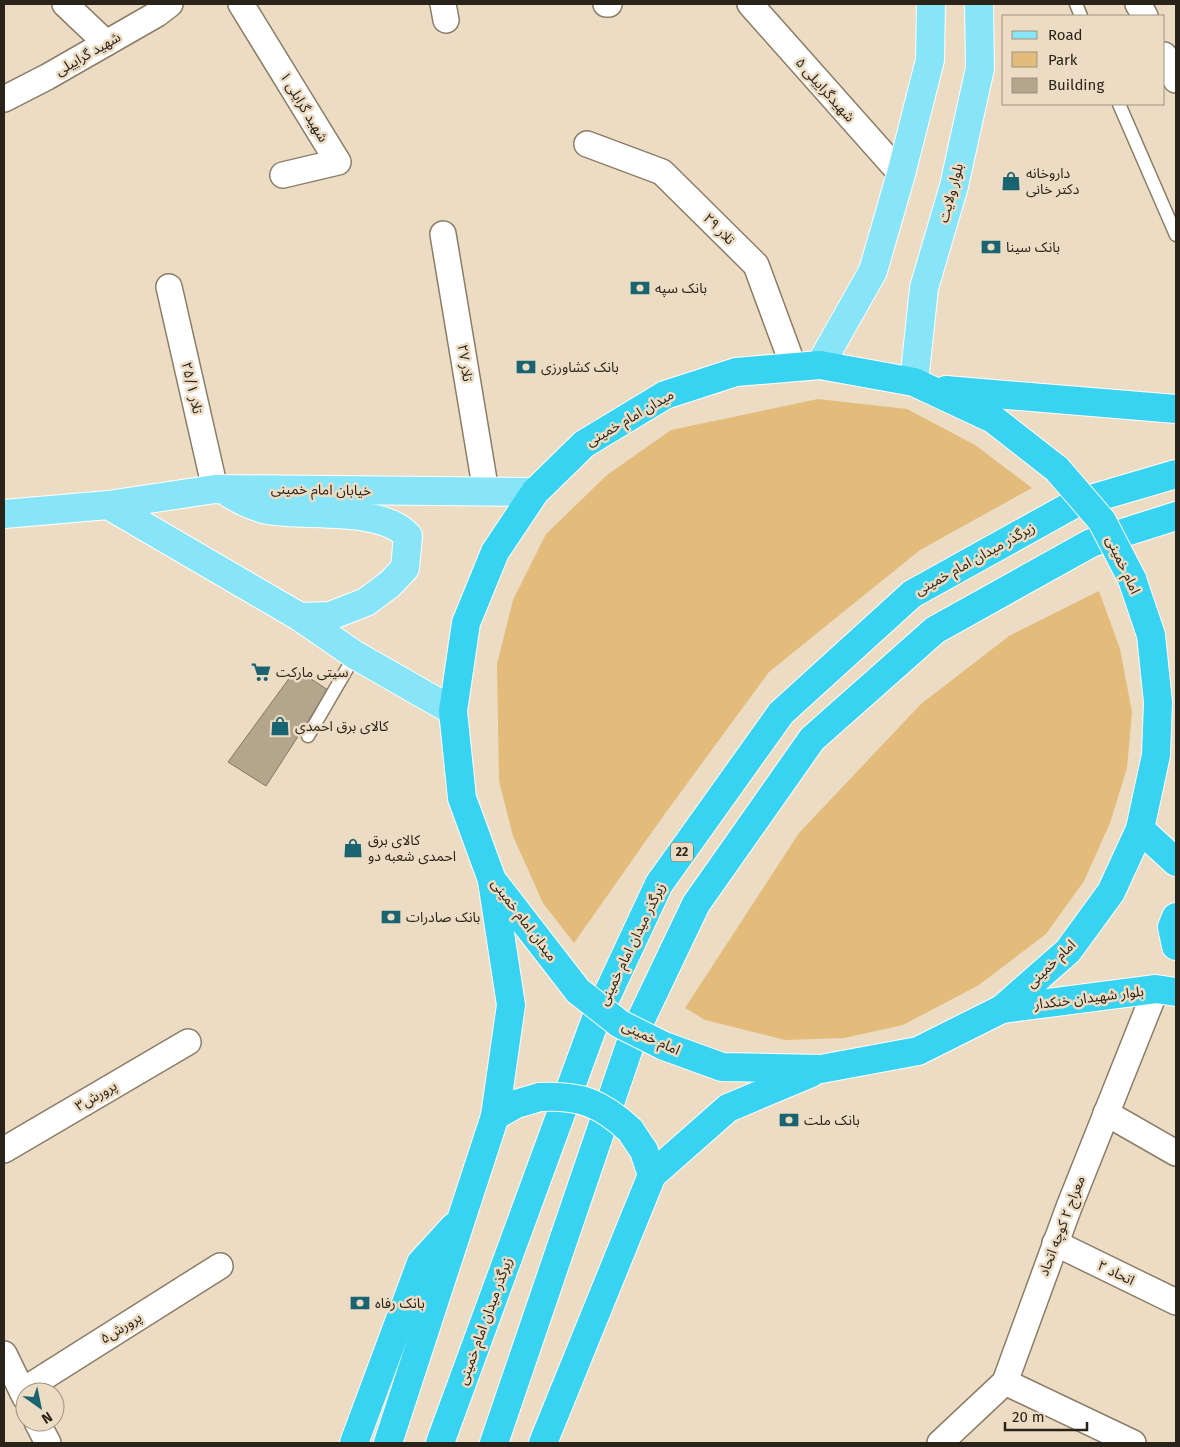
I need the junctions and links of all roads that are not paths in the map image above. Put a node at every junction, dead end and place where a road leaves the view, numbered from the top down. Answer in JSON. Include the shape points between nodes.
{"nodes":[{"id":1,"x":65,"y":4,"type":"edge"},
{"id":2,"x":170,"y":4,"type":"edge"},
{"id":3,"x":241,"y":4,"type":"edge"},
{"id":4,"x":750,"y":4,"type":"edge"},
{"id":5,"x":930,"y":4,"type":"edge"},
{"id":6,"x":979,"y":4,"type":"edge"},
{"id":7,"x":1138,"y":4,"type":"edge"},
{"id":8,"x":1144,"y":15,"type":"edge"},
{"id":9,"x":106,"y":43,"type":"junction"},
{"id":10,"x":1165,"y":57,"type":"edge"},
{"id":11,"x":1176,"y":80,"type":"edge"},
{"id":12,"x":4,"y":99,"type":"edge"},
{"id":13,"x":1119,"y":105,"type":"edge"},
{"id":14,"x":587,"y":144,"type":"dead end"},
{"id":15,"x":901,"y":174,"type":"junction"},
{"id":16,"x":283,"y":175,"type":"dead end"},
{"id":17,"x":443,"y":234,"type":"dead end"},
{"id":18,"x":1176,"y":235,"type":"edge"},
{"id":19,"x":170,"y":287,"type":"dead end"},
{"id":20,"x":807,"y":367,"type":"junction"},
{"id":21,"x":922,"y":385,"type":"junction"},
{"id":22,"x":1176,"y":408,"type":"edge"},
{"id":23,"x":1057,"y":469,"type":"joint"},
{"id":24,"x":1176,"y":474,"type":"edge"},
{"id":25,"x":218,"y":489,"type":"junction"},
{"id":26,"x":486,"y":492,"type":"junction"},
{"id":27,"x":535,"y":492,"type":"junction"},
{"id":28,"x":108,"y":505,"type":"junction"},
{"id":29,"x":4,"y":514,"type":"edge"},
{"id":30,"x":1176,"y":516,"type":"edge"},
{"id":31,"x":300,"y":617,"type":"junction"},
{"id":32,"x":356,"y":655,"type":"junction"},
{"id":33,"x":1176,"y":676,"type":"edge"},
{"id":34,"x":1158,"y":702,"type":"junction"},
{"id":35,"x":453,"y":711,"type":"junction"},
{"id":36,"x":308,"y":736,"type":"dead end"},
{"id":37,"x":1140,"y":829,"type":"junction"},
{"id":38,"x":1176,"y":862,"type":"edge"},
{"id":39,"x":492,"y":880,"type":"junction"},
{"id":40,"x":1176,"y":917,"type":"edge"},
{"id":41,"x":1176,"y":946,"type":"edge"},
{"id":42,"x":578,"y":991,"type":"joint"},
{"id":43,"x":1166,"y":991,"type":"edge"},
{"id":44,"x":1002,"y":1009,"type":"junction"},
{"id":45,"x":188,"y":1042,"type":"dead end"},
{"id":46,"x":821,"y":1069,"type":"junction"},
{"id":47,"x":1106,"y":1113,"type":"junction"},
{"id":48,"x":495,"y":1116,"type":"junction"},
{"id":49,"x":4,"y":1150,"type":"edge"},
{"id":50,"x":1176,"y":1153,"type":"edge"},
{"id":51,"x":652,"y":1175,"type":"junction"},
{"id":52,"x":461,"y":1218,"type":"junction"},
{"id":53,"x":1055,"y":1243,"type":"junction"},
{"id":54,"x":220,"y":1266,"type":"dead end"},
{"id":55,"x":1176,"y":1302,"type":"edge"},
{"id":56,"x":4,"y":1354,"type":"edge"},
{"id":57,"x":18,"y":1382,"type":"edge"},
{"id":58,"x":42,"y":1382,"type":"edge"},
{"id":59,"x":1005,"y":1382,"type":"junction"},
{"id":60,"x":354,"y":1443,"type":"edge"},
{"id":61,"x":388,"y":1443,"type":"edge"},
{"id":62,"x":440,"y":1443,"type":"edge"},
{"id":63,"x":494,"y":1443,"type":"edge"},
{"id":64,"x":543,"y":1443,"type":"edge"},
{"id":65,"x":940,"y":1443,"type":"edge"},
{"id":66,"x":1133,"y":1443,"type":"edge"}],
"edges":[{"from":1,"to":9,"type":"street"},
{"from":2,"to":9,"type":"street","name":"شهید گراییلی"},
{"from":3,"to":16,"type":"street","name":"شهید گرایلی ۱","via":[[338,162]]},
{"from":4,"to":15,"type":"street","name":"شهیدگراییلی ۵"},
{"from":5,"to":15,"type":"main road","via":[[930,60]]},
{"from":6,"to":21,"type":"main road","name":"بلوار ولایت","via":[[980,68],[954,186],[924,288]]},
{"from":7,"to":8,"type":"street"},
{"from":9,"to":12,"type":"street","name":"شهید گراییلی"},
{"from":10,"to":11,"type":"street"},
{"from":13,"to":18,"type":"lane"},
{"from":14,"to":20,"type":"street","name":"تلار ۲۹","via":[[662,172],[756,265]]},
{"from":15,"to":20,"type":"main road","via":[[873,271]]},
{"from":17,"to":26,"type":"street","name":"تلار ۲۷"},
{"from":19,"to":25,"type":"street","name":"تلار ۲۵/۱"},
{"from":20,"to":21,"type":"highway","name":"میدان امام خمینی"},
{"from":20,"to":27,"type":"highway","name":"میدان امام خمینی","via":[[736,372],[665,395],[584,444]]},
{"from":21,"to":22,"type":"highway"},
{"from":21,"to":23,"type":"highway","name":"میدان امام خمینی","via":[[994,419]]},
{"from":23,"to":34,"type":"highway","name":"امام خمینی","bridge":true,"via":[[1102,521],[1132,579],[1151,635]]},
{"from":24,"to":62,"type":"highway","name":"زیرگذر میدان امام خمینی","number":"22","via":[[1074,504],[912,594],[781,713],[659,884],[603,1004]]},
{"from":25,"to":26,"type":"main road","name":"خیابان امام خمینی"},
{"from":25,"to":28,"type":"main road","name":"خیابان امام خمینی"},
{"from":25,"to":31,"type":"main road","via":[[269,510],[390,522],[408,536],[405,568],[366,602],[330,616]]},
{"from":26,"to":27,"type":"main road","name":"خیابان امام خمینی"},
{"from":27,"to":35,"type":"highway","name":"میدان امام خمینی","via":[[495,552],[466,623]]},
{"from":28,"to":29,"type":"main road","name":"خیابان امام خمینی"},
{"from":28,"to":31,"type":"main road"},
{"from":30,"to":63,"type":"highway","via":[[1091,543],[935,630],[812,739],[696,904],[633,1036]]},
{"from":31,"to":32,"type":"main road"},
{"from":32,"to":35,"type":"main road"},
{"from":32,"to":36,"type":"lane"},
{"from":33,"to":34,"type":"highway"},
{"from":34,"to":37,"type":"highway","name":"امام خمینی","via":[[1156,755]]},
{"from":35,"to":39,"type":"highway","name":"میدان امام خمینی","via":[[462,798]]},
{"from":37,"to":38,"type":"highway"},
{"from":37,"to":44,"type":"highway","name":"امام خمینی","via":[[1111,892],[1068,951]]},
{"from":39,"to":42,"type":"highway","name":"میدان امام خمینی"},
{"from":39,"to":48,"type":"highway","via":[[511,1004]]},
{"from":40,"to":41,"type":"highway","via":[[1172,927]]},
{"from":42,"to":46,"type":"highway","name":"امام خمینی","bridge":true,"via":[[620,1024],[664,1046],[722,1067]]},
{"from":43,"to":44,"type":"highway","name":"بلوار شهیدان خنکدار"},
{"from":43,"to":47,"type":"street","name":"معراج ۲ کوچه اتحاد"},
{"from":44,"to":46,"type":"highway","name":"امام خمینی","via":[[918,1051]]},
{"from":45,"to":49,"type":"street","name":"پرورش۳"},
{"from":46,"to":51,"type":"highway","via":[[728,1108]]},
{"from":47,"to":50,"type":"street"},
{"from":47,"to":53,"type":"street","name":"معراج ۲ کوچه اتحاد"},
{"from":48,"to":51,"type":"highway","bridge":true,"via":[[540,1096],[590,1101],[612,1113],[630,1130],[644,1151]]},
{"from":48,"to":52,"type":"highway"},
{"from":51,"to":64,"type":"highway"},
{"from":52,"to":60,"type":"highway","via":[[421,1263]]},
{"from":52,"to":61,"type":"highway"},
{"from":53,"to":55,"type":"street","name":"اتحاد ۲"},
{"from":53,"to":59,"type":"street","name":"معراج ۲ کوچه اتحاد"},
{"from":54,"to":58,"type":"street","name":"پرورش۵"},
{"from":56,"to":57,"type":"street"},
{"from":59,"to":65,"type":"street","name":"معراج ۲ کوچه اتحاد"},
{"from":59,"to":66,"type":"street"}]}
